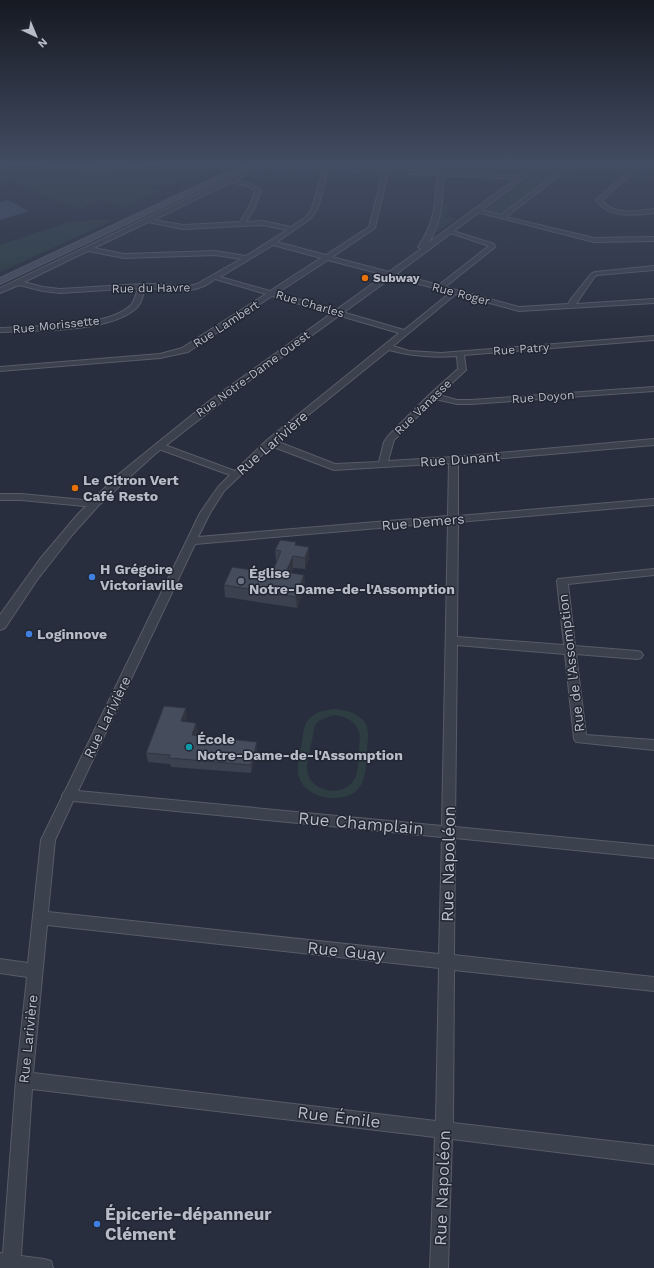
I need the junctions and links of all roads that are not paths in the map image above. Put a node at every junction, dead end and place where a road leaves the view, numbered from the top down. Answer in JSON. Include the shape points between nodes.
{"nodes":[{"id":1,"x":117,"y":221,"type":"edge"},
{"id":2,"x":129,"y":221,"type":"edge"},
{"id":3,"x":145,"y":221,"type":"edge"},
{"id":4,"x":153,"y":221,"type":"edge"},
{"id":5,"x":244,"y":221,"type":"edge"},
{"id":6,"x":304,"y":221,"type":"edge"},
{"id":7,"x":375,"y":221,"type":"edge"},
{"id":8,"x":436,"y":221,"type":"edge"},
{"id":9,"x":462,"y":221,"type":"edge"},
{"id":10,"x":515,"y":221,"type":"edge"},
{"id":11,"x":242,"y":224,"type":"junction"},
{"id":12,"x":294,"y":229,"type":"junction"},
{"id":13,"x":448,"y":231,"type":"junction"},
{"id":14,"x":654,"y":239,"type":"edge"},
{"id":15,"x":272,"y":244,"type":"junction"},
{"id":16,"x":86,"y":249,"type":"junction"},
{"id":17,"x":419,"y":252,"type":"junction"},
{"id":18,"x":247,"y":258,"type":"junction"},
{"id":19,"x":327,"y":258,"type":"junction"},
{"id":20,"x":654,"y":268,"type":"edge"},
{"id":21,"x":0,"y":275,"type":"edge"},
{"id":22,"x":389,"y":275,"type":"junction"},
{"id":23,"x":214,"y":277,"type":"junction"},
{"id":24,"x":0,"y":281,"type":"edge"},
{"id":25,"x":17,"y":282,"type":"junction"},
{"id":26,"x":142,"y":286,"type":"junction"},
{"id":27,"x":440,"y":288,"type":"junction"},
{"id":28,"x":0,"y":291,"type":"edge"},
{"id":29,"x":455,"y":292,"type":"junction"},
{"id":30,"x":274,"y":294,"type":"junction"},
{"id":31,"x":654,"y":301,"type":"edge"},
{"id":32,"x":571,"y":306,"type":"junction"},
{"id":33,"x":339,"y":312,"type":"junction"},
{"id":34,"x":0,"y":330,"type":"edge"},
{"id":35,"x":406,"y":333,"type":"junction"},
{"id":36,"x":654,"y":338,"type":"edge"},
{"id":37,"x":388,"y":347,"type":"junction"},
{"id":38,"x":460,"y":353,"type":"junction"},
{"id":39,"x":0,"y":368,"type":"edge"},
{"id":40,"x":654,"y":389,"type":"edge"},
{"id":41,"x":433,"y":396,"type":"junction"},
{"id":42,"x":270,"y":442,"type":"junction"},
{"id":43,"x":654,"y":442,"type":"edge"},
{"id":44,"x":159,"y":446,"type":"junction"},
{"id":45,"x":454,"y":460,"type":"junction"},
{"id":46,"x":382,"y":464,"type":"junction"},
{"id":47,"x":236,"y":474,"type":"junction"},
{"id":48,"x":0,"y":497,"type":"edge"},
{"id":49,"x":654,"y":502,"type":"edge"},
{"id":50,"x":95,"y":504,"type":"junction"},
{"id":51,"x":453,"y":520,"type":"junction"},
{"id":52,"x":192,"y":541,"type":"junction"},
{"id":53,"x":654,"y":572,"type":"edge"},
{"id":54,"x":0,"y":625,"type":"edge"},
{"id":55,"x":451,"y":641,"type":"junction"},
{"id":56,"x":570,"y":650,"type":"junction"},
{"id":57,"x":637,"y":655,"type":"dead end"},
{"id":58,"x":654,"y":745,"type":"edge"},
{"id":59,"x":68,"y":795,"type":"junction"},
{"id":60,"x":448,"y":831,"type":"junction"},
{"id":61,"x":654,"y":852,"type":"edge"},
{"id":62,"x":39,"y":918,"type":"junction"},
{"id":63,"x":446,"y":962,"type":"junction"},
{"id":64,"x":0,"y":966,"type":"edge"},
{"id":65,"x":35,"y":971,"type":"junction"},
{"id":66,"x":654,"y":984,"type":"edge"},
{"id":67,"x":24,"y":1080,"type":"junction"},
{"id":68,"x":444,"y":1130,"type":"junction"},
{"id":69,"x":654,"y":1155,"type":"edge"},
{"id":70,"x":6,"y":1263,"type":"edge"},
{"id":71,"x":44,"y":1268,"type":"edge"},
{"id":72,"x":439,"y":1268,"type":"edge"}],
"edges":[{"from":1,"to":21,"type":"main road"},
{"from":2,"to":24,"type":"main road"},
{"from":3,"to":16,"type":"street"},
{"from":4,"to":11,"type":"street","via":[[183,227]]},
{"from":5,"to":11,"type":"street"},
{"from":6,"to":12,"type":"street","name":"Rue du Havre"},
{"from":7,"to":19,"type":"street","name":"Rue Lambert","via":[[372,228]]},
{"from":8,"to":17,"type":"street"},
{"from":9,"to":13,"type":"street","name":"Rue Notre-Dame Ouest"},
{"from":10,"to":14,"type":"street","via":[[594,240]]},
{"from":11,"to":12,"type":"street","via":[[270,224]]},
{"from":12,"to":15,"type":"street","name":"Rue du Havre"},
{"from":13,"to":17,"type":"street","name":"Rue Notre-Dame Ouest"},
{"from":13,"to":27,"type":"street","via":[[492,245]]},
{"from":15,"to":18,"type":"street","name":"Rue du Havre"},
{"from":15,"to":19,"type":"street","name":"Rue Roger"},
{"from":16,"to":18,"type":"street","via":[[124,256],[214,253]]},
{"from":16,"to":25,"type":"street"},
{"from":17,"to":22,"type":"street","name":"Rue Notre-Dame Ouest"},
{"from":18,"to":23,"type":"street","name":"Rue du Havre"},
{"from":19,"to":22,"type":"street","name":"Rue Roger"},
{"from":19,"to":30,"type":"street","name":"Rue Lambert"},
{"from":20,"to":32,"type":"street","via":[[597,273],[573,300]]},
{"from":22,"to":27,"type":"street","name":"Rue Roger"},
{"from":22,"to":33,"type":"street","name":"Rue Notre-Dame Ouest"},
{"from":23,"to":26,"type":"street","name":"Rue du Havre","via":[[194,288]]},
{"from":23,"to":30,"type":"street","name":"Rue Charles"},
{"from":25,"to":26,"type":"street","name":"Rue du Havre","via":[[60,291]]},
{"from":25,"to":28,"type":"street"},
{"from":26,"to":34,"type":"street","name":"Rue Morissette","via":[[133,307],[120,316],[81,324]]},
{"from":27,"to":29,"type":"street","name":"Rue Roger"},
{"from":29,"to":32,"type":"street","name":"Rue Roger","via":[[520,309]]},
{"from":29,"to":35,"type":"street","name":"Rue Larivière"},
{"from":30,"to":33,"type":"street","name":"Rue Charles"},
{"from":30,"to":39,"type":"street","name":"Rue Lambert","via":[[180,352],[160,356]]},
{"from":31,"to":32,"type":"street","name":"Rue Roger"},
{"from":33,"to":35,"type":"street","name":"Rue Charles"},
{"from":33,"to":44,"type":"street","name":"Rue Notre-Dame Ouest","via":[[254,372]]},
{"from":35,"to":37,"type":"street","name":"Rue Larivière"},
{"from":36,"to":38,"type":"street","name":"Rue Patry"},
{"from":37,"to":38,"type":"street","name":"Rue Patry","via":[[426,355]]},
{"from":37,"to":42,"type":"street","name":"Rue Larivière"},
{"from":38,"to":41,"type":"street","name":"Rue Vanasse","via":[[462,370]]},
{"from":40,"to":41,"type":"street","name":"Rue Doyon","via":[[471,402],[457,402]]},
{"from":41,"to":46,"type":"street","name":"Rue Vanasse","via":[[388,442]]},
{"from":42,"to":46,"type":"street","name":"Rue Dunant","via":[[334,466]]},
{"from":42,"to":47,"type":"street","name":"Rue Larivière"},
{"from":43,"to":45,"type":"street","name":"Rue Dunant"},
{"from":44,"to":47,"type":"street"},
{"from":44,"to":50,"type":"street","name":"Rue Notre-Dame Ouest"},
{"from":45,"to":46,"type":"street","name":"Rue Dunant"},
{"from":45,"to":51,"type":"street","name":"Rue Napoléon"},
{"from":47,"to":52,"type":"street","name":"Rue Larivière","via":[[211,503]]},
{"from":48,"to":50,"type":"street"},
{"from":49,"to":51,"type":"street","name":"Rue Demers"},
{"from":50,"to":54,"type":"street","name":"Rue Notre-Dame Ouest","via":[[50,555]]},
{"from":51,"to":52,"type":"street","name":"Rue Demers"},
{"from":51,"to":55,"type":"street","name":"Rue Napoléon"},
{"from":52,"to":59,"type":"street","name":"Rue Larivière"},
{"from":53,"to":56,"type":"street","name":"Rue de l'Assomption","via":[[562,581]]},
{"from":55,"to":56,"type":"street"},
{"from":55,"to":60,"type":"street","name":"Rue Napoléon"},
{"from":56,"to":57,"type":"street"},
{"from":56,"to":58,"type":"street","name":"Rue de l'Assomption","via":[[580,739]]},
{"from":59,"to":60,"type":"street","name":"Rue Champlain"},
{"from":59,"to":62,"type":"street","name":"Rue Larivière","via":[[48,840]]},
{"from":60,"to":61,"type":"street","name":"Rue Champlain"},
{"from":60,"to":63,"type":"street","name":"Rue Napoléon"},
{"from":62,"to":63,"type":"street","name":"Rue Guay"},
{"from":62,"to":65,"type":"street","name":"Rue Larivière"},
{"from":63,"to":66,"type":"street","name":"Rue Guay"},
{"from":63,"to":68,"type":"street","name":"Rue Napoléon"},
{"from":64,"to":65,"type":"street"},
{"from":65,"to":67,"type":"street","name":"Rue Larivière"},
{"from":67,"to":68,"type":"street","name":"Rue Émile"},
{"from":67,"to":70,"type":"street","name":"Rue Larivière"},
{"from":68,"to":69,"type":"street","name":"Rue Émile"},
{"from":68,"to":72,"type":"street","name":"Rue Napoléon"},
{"from":70,"to":71,"type":"street"}]}
